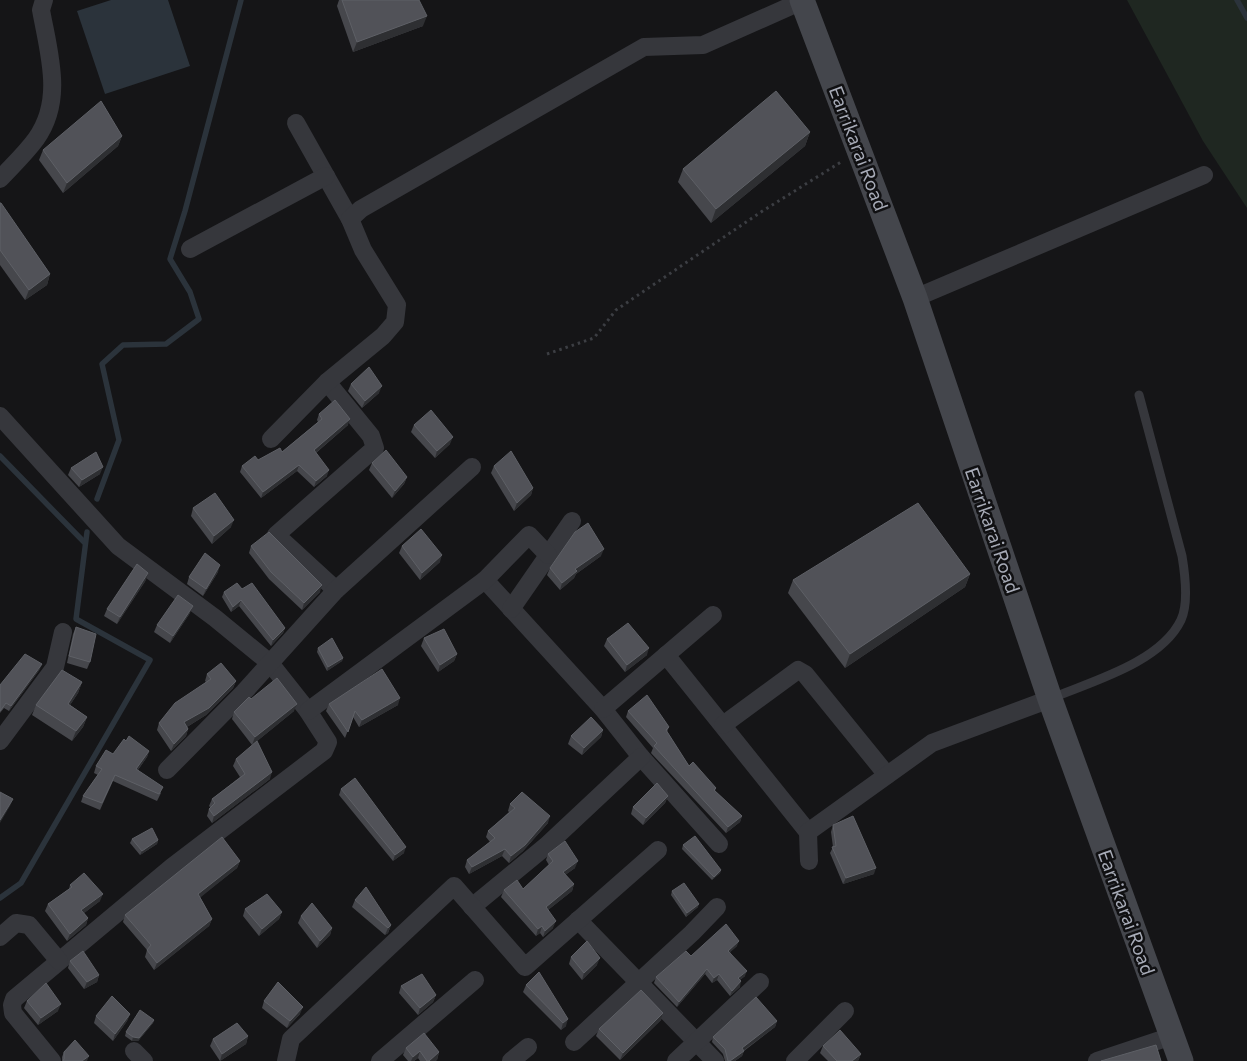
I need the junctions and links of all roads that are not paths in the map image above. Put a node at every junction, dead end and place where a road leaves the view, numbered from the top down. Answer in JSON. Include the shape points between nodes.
{"nodes":[{"id":1,"x":44,"y":0,"type":"edge"},
{"id":2,"x":802,"y":0,"type":"edge"},
{"id":3,"x":296,"y":123,"type":"dead end"},
{"id":4,"x":1204,"y":175,"type":"dead end"},
{"id":5,"x":326,"y":176,"type":"junction"},
{"id":6,"x":0,"y":180,"type":"edge"},
{"id":7,"x":350,"y":219,"type":"junction"},
{"id":8,"x":190,"y":248,"type":"dead end"},
{"id":9,"x":915,"y":298,"type":"junction"},
{"id":10,"x":327,"y":382,"type":"junction"},
{"id":11,"x":1139,"y":395,"type":"dead end"},
{"id":12,"x":0,"y":416,"type":"edge"},
{"id":13,"x":271,"y":439,"type":"dead end"},
{"id":14,"x":472,"y":467,"type":"dead end"},
{"id":15,"x":572,"y":522,"type":"dead end"},
{"id":16,"x":548,"y":554,"type":"junction"},
{"id":17,"x":485,"y":580,"type":"junction"},
{"id":18,"x":336,"y":590,"type":"junction"},
{"id":19,"x":511,"y":609,"type":"junction"},
{"id":20,"x":713,"y":615,"type":"dead end"},
{"id":21,"x":63,"y":632,"type":"dead end"},
{"id":22,"x":666,"y":655,"type":"junction"},
{"id":23,"x":270,"y":663,"type":"junction"},
{"id":24,"x":1050,"y":699,"type":"junction"},
{"id":25,"x":603,"y":709,"type":"junction"},
{"id":26,"x":308,"y":711,"type":"junction"},
{"id":27,"x":723,"y":725,"type":"junction"},
{"id":28,"x":0,"y":741,"type":"edge"},
{"id":29,"x":641,"y":757,"type":"junction"},
{"id":30,"x":167,"y":770,"type":"dead end"},
{"id":31,"x":888,"y":775,"type":"junction"},
{"id":32,"x":808,"y":832,"type":"junction"},
{"id":33,"x":718,"y":844,"type":"dead end"},
{"id":34,"x":658,"y":850,"type":"dead end"},
{"id":35,"x":809,"y":861,"type":"dead end"},
{"id":36,"x":717,"y":906,"type":"dead end"},
{"id":37,"x":472,"y":907,"type":"junction"},
{"id":38,"x":578,"y":920,"type":"junction"},
{"id":39,"x":0,"y":937,"type":"edge"},
{"id":40,"x":59,"y":962,"type":"junction"},
{"id":41,"x":475,"y":980,"type":"dead end"},
{"id":42,"x":638,"y":981,"type":"junction"},
{"id":43,"x":760,"y":982,"type":"dead end"},
{"id":44,"x":845,"y":1011,"type":"dead end"},
{"id":45,"x":1172,"y":1036,"type":"junction"},
{"id":46,"x":574,"y":1042,"type":"dead end"},
{"id":47,"x":696,"y":1042,"type":"junction"},
{"id":48,"x":528,"y":1047,"type":"dead end"},
{"id":49,"x":392,"y":1058,"type":"edge"},
{"id":50,"x":52,"y":1061,"type":"edge"},
{"id":51,"x":286,"y":1061,"type":"edge"},
{"id":52,"x":511,"y":1061,"type":"edge"},
{"id":53,"x":676,"y":1061,"type":"edge"},
{"id":54,"x":715,"y":1061,"type":"edge"},
{"id":55,"x":795,"y":1061,"type":"edge"},
{"id":56,"x":1097,"y":1061,"type":"edge"},
{"id":57,"x":1181,"y":1061,"type":"edge"}],
"edges":[{"from":1,"to":6,"type":"street","via":[[41,10],[53,78],[51,107],[36,139]]},
{"from":2,"to":7,"type":"street","via":[[703,46],[644,47],[361,209]]},
{"from":2,"to":9,"type":"main road","name":"Earrikarai Road"},
{"from":3,"to":5,"type":"street"},
{"from":4,"to":9,"type":"street"},
{"from":5,"to":7,"type":"street"},
{"from":5,"to":8,"type":"street"},
{"from":7,"to":10,"type":"street","via":[[363,250],[397,305],[395,322],[383,336]]},
{"from":9,"to":24,"type":"main road","name":"Earrikarai Road"},
{"from":10,"to":13,"type":"street"},
{"from":10,"to":18,"type":"street","via":[[371,436],[375,448],[276,535]]},
{"from":11,"to":24,"type":"lane","via":[[1182,556],[1186,583],[1182,619],[1171,636],[1136,663]]},
{"from":12,"to":23,"type":"street","via":[[118,546]]},
{"from":14,"to":18,"type":"street"},
{"from":15,"to":16,"type":"street"},
{"from":16,"to":17,"type":"street","via":[[529,535]]},
{"from":16,"to":19,"type":"street"},
{"from":17,"to":19,"type":"street"},
{"from":17,"to":26,"type":"street"},
{"from":18,"to":23,"type":"street"},
{"from":19,"to":25,"type":"street"},
{"from":20,"to":22,"type":"street"},
{"from":21,"to":28,"type":"street","via":[[55,667]]},
{"from":22,"to":25,"type":"street"},
{"from":22,"to":27,"type":"street"},
{"from":23,"to":26,"type":"street"},
{"from":23,"to":30,"type":"street"},
{"from":24,"to":31,"type":"street","via":[[932,743]]},
{"from":24,"to":45,"type":"main road","name":"Earrikarai Road"},
{"from":25,"to":29,"type":"street"},
{"from":26,"to":40,"type":"street","via":[[328,742],[324,751],[172,867]]},
{"from":27,"to":31,"type":"street","via":[[798,670],[805,674]]},
{"from":27,"to":32,"type":"street"},
{"from":29,"to":33,"type":"street"},
{"from":29,"to":37,"type":"street","via":[[546,846]]},
{"from":31,"to":32,"type":"street"},
{"from":32,"to":35,"type":"street"},
{"from":34,"to":38,"type":"street"},
{"from":36,"to":42,"type":"street"},
{"from":37,"to":38,"type":"street","via":[[525,967]]},
{"from":37,"to":51,"type":"street","via":[[454,886],[291,1039]]},
{"from":38,"to":42,"type":"street"},
{"from":39,"to":40,"type":"street","via":[[16,923],[29,925]]},
{"from":40,"to":50,"type":"street","via":[[14,999],[12,1006],[13,1013]]},
{"from":41,"to":49,"type":"street"},
{"from":42,"to":46,"type":"street"},
{"from":42,"to":47,"type":"street"},
{"from":43,"to":47,"type":"street"},
{"from":44,"to":55,"type":"street"},
{"from":45,"to":56,"type":"street"},
{"from":45,"to":57,"type":"main road","name":"Earrikarai Road"},
{"from":47,"to":53,"type":"street"},
{"from":47,"to":54,"type":"street"},
{"from":48,"to":52,"type":"street"}]}
